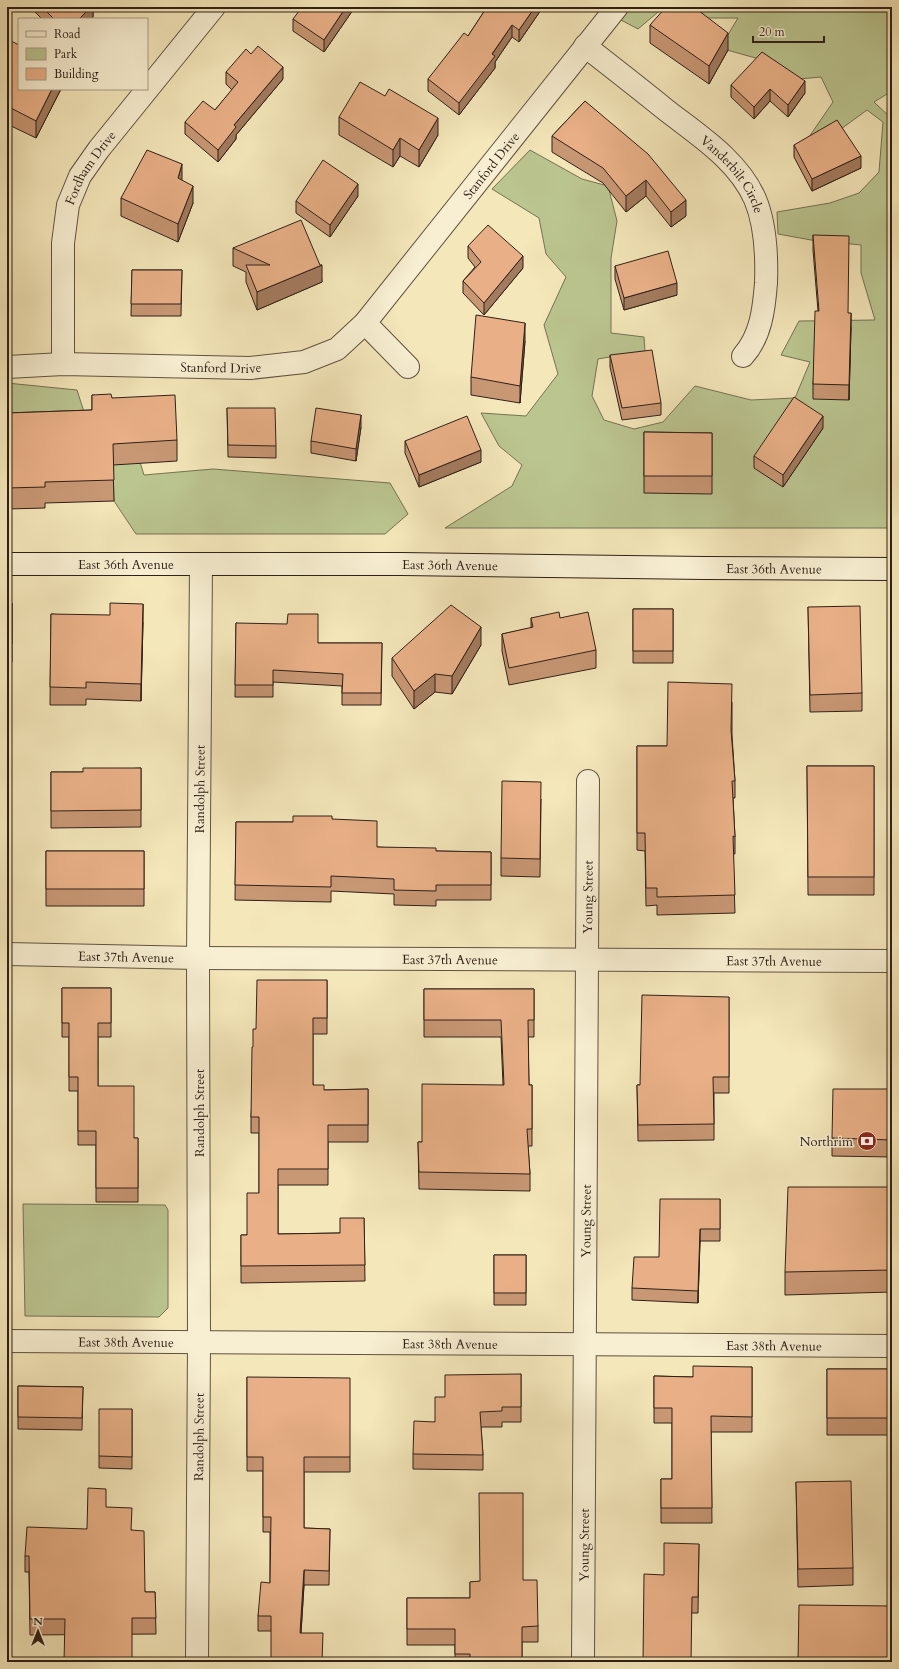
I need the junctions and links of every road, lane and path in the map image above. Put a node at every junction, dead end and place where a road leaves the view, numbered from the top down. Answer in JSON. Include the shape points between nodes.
{"nodes":[{"id":1,"x":214,"y":7,"type":"edge"},
{"id":2,"x":617,"y":7,"type":"edge"},
{"id":3,"x":585,"y":46,"type":"junction"},
{"id":4,"x":148,"y":88,"type":"edge"},
{"id":5,"x":146,"y":90,"type":"edge"},
{"id":6,"x":365,"y":323,"type":"junction"},
{"id":7,"x":743,"y":356,"type":"dead end"},
{"id":8,"x":63,"y":364,"type":"junction"},
{"id":9,"x":7,"y":367,"type":"edge"},
{"id":10,"x":408,"y":367,"type":"dead end"},
{"id":11,"x":7,"y":564,"type":"edge"},
{"id":12,"x":201,"y":564,"type":"junction"},
{"id":13,"x":892,"y":569,"type":"edge"},
{"id":14,"x":588,"y":781,"type":"dead end"},
{"id":15,"x":7,"y":954,"type":"edge"},
{"id":16,"x":198,"y":958,"type":"junction"},
{"id":17,"x":588,"y":959,"type":"junction"},
{"id":18,"x":892,"y":961,"type":"edge"},
{"id":19,"x":7,"y":1341,"type":"edge"},
{"id":20,"x":199,"y":1343,"type":"junction"},
{"id":21,"x":584,"y":1344,"type":"junction"},
{"id":22,"x":892,"y":1346,"type":"edge"},
{"id":23,"x":197,"y":1662,"type":"edge"},
{"id":24,"x":583,"y":1662,"type":"edge"}],
"edges":[{"from":1,"to":4,"type":"street","name":"Fordham Drive"},
{"from":2,"to":3,"type":"street","name":"Stanford Drive"},
{"from":3,"to":6,"type":"street","name":"Stanford Drive"},
{"from":3,"to":7,"type":"street","name":"Vanderbilt Circle","via":[[714,148],[743,178],[755,200],[763,226],[767,257],[765,292],[761,323],[752,346]]},
{"from":5,"to":8,"type":"street","name":"Fordham Drive","via":[[98,149],[80,176],[68,205],[63,243]]},
{"from":6,"to":8,"type":"street","name":"Stanford Drive","via":[[336,349],[304,362],[250,368]]},
{"from":6,"to":10,"type":"street"},
{"from":8,"to":9,"type":"street","name":"Stanford Drive"},
{"from":11,"to":12,"type":"street","name":"East 36th Avenue"},
{"from":12,"to":13,"type":"street","name":"East 36th Avenue"},
{"from":12,"to":16,"type":"street","name":"Randolph Street"},
{"from":14,"to":17,"type":"street","name":"Young Street"},
{"from":15,"to":16,"type":"street","name":"East 37th Avenue"},
{"from":16,"to":17,"type":"street","name":"East 37th Avenue"},
{"from":16,"to":20,"type":"street","name":"Randolph Street"},
{"from":17,"to":18,"type":"street","name":"East 37th Avenue"},
{"from":17,"to":21,"type":"street","name":"Young Street"},
{"from":19,"to":20,"type":"street","name":"East 38th Avenue"},
{"from":20,"to":21,"type":"street","name":"East 38th Avenue"},
{"from":20,"to":23,"type":"street","name":"Randolph Street"},
{"from":21,"to":22,"type":"street","name":"East 38th Avenue"},
{"from":21,"to":24,"type":"street","name":"Young Street"}]}
